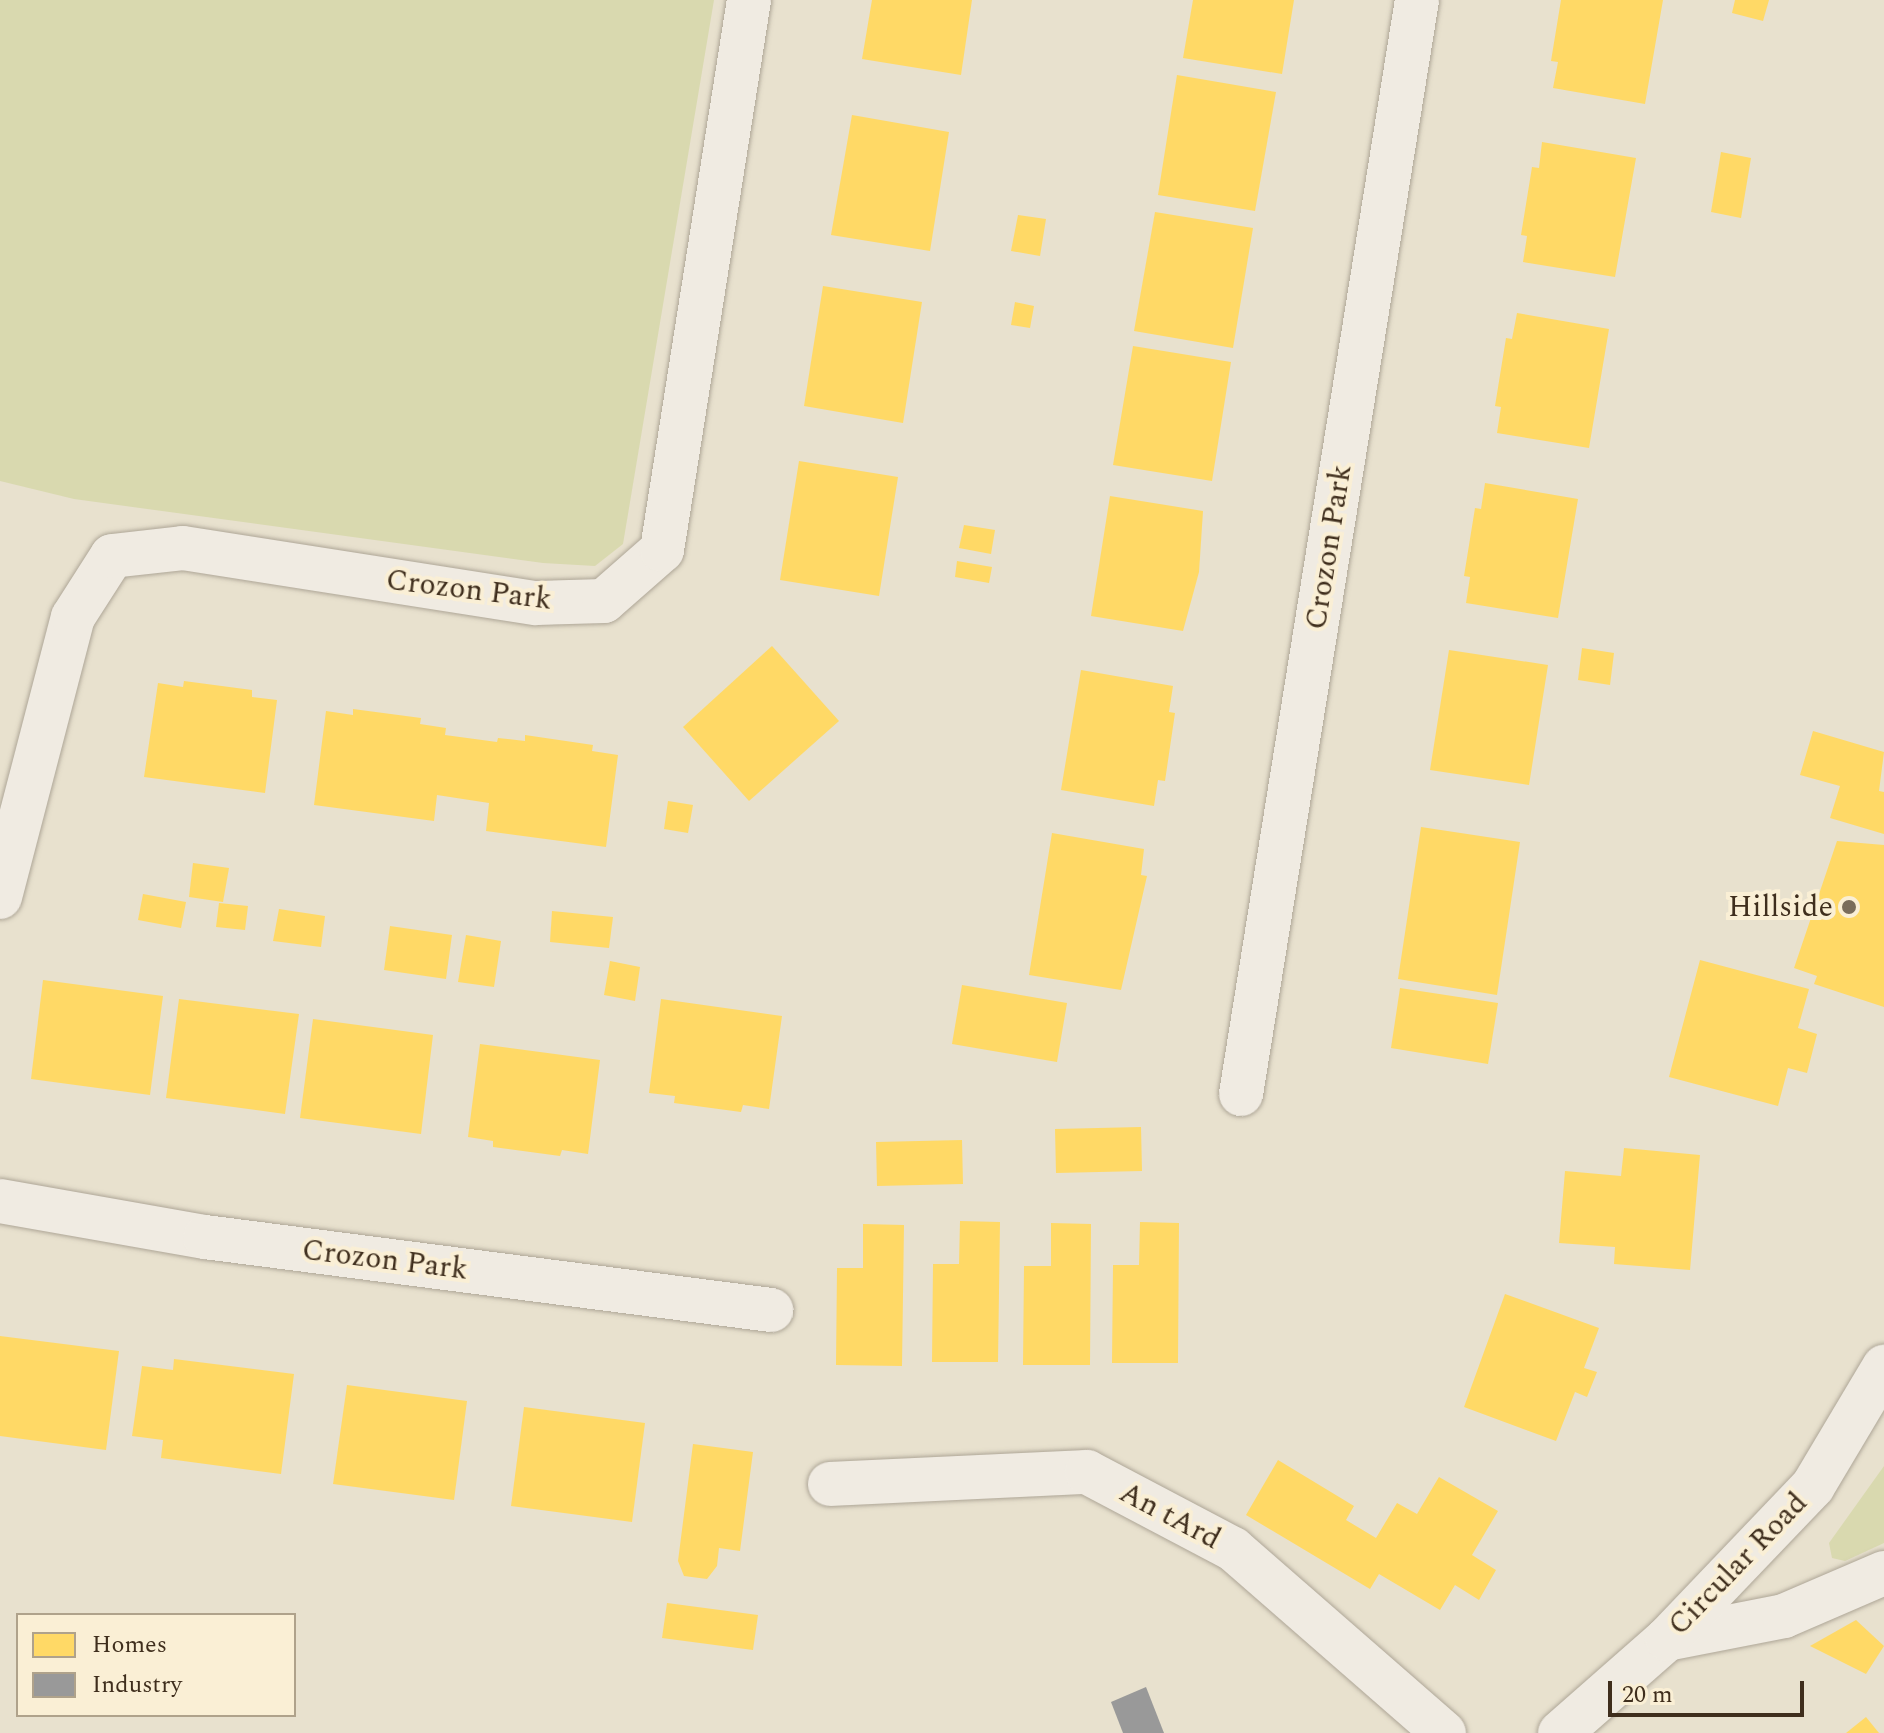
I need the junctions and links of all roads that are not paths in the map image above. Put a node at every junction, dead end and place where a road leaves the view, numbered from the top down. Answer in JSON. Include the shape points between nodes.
{"nodes":[{"id":1,"x":749,"y":0,"type":"edge"},
{"id":2,"x":1417,"y":0,"type":"edge"},
{"id":3,"x":0,"y":897,"type":"edge"},
{"id":4,"x":1241,"y":1094,"type":"dead end"},
{"id":5,"x":0,"y":1201,"type":"edge"},
{"id":6,"x":771,"y":1310,"type":"dead end"},
{"id":7,"x":1884,"y":1367,"type":"edge"},
{"id":8,"x":830,"y":1484,"type":"dead end"},
{"id":9,"x":1884,"y":1573,"type":"edge"},
{"id":10,"x":1667,"y":1639,"type":"junction"},
{"id":11,"x":1444,"y":1733,"type":"edge"},
{"id":12,"x":1560,"y":1733,"type":"edge"}],
"edges":[{"from":1,"to":3,"type":"street","name":"Crozon Park","via":[[662,550],[604,601],[536,603],[183,548],[112,556],[73,617]]},
{"from":2,"to":4,"type":"street","name":"Crozon Park"},
{"from":5,"to":6,"type":"street","name":"Crozon Park","via":[[205,1237]]},
{"from":7,"to":10,"type":"street","name":"Circular Road","via":[[1813,1486]]},
{"from":8,"to":11,"type":"street","name":"An tArd","via":[[1087,1472],[1233,1549]]},
{"from":9,"to":10,"type":"street","via":[[1784,1616]]},
{"from":10,"to":12,"type":"street","name":"Circular Road"}]}
